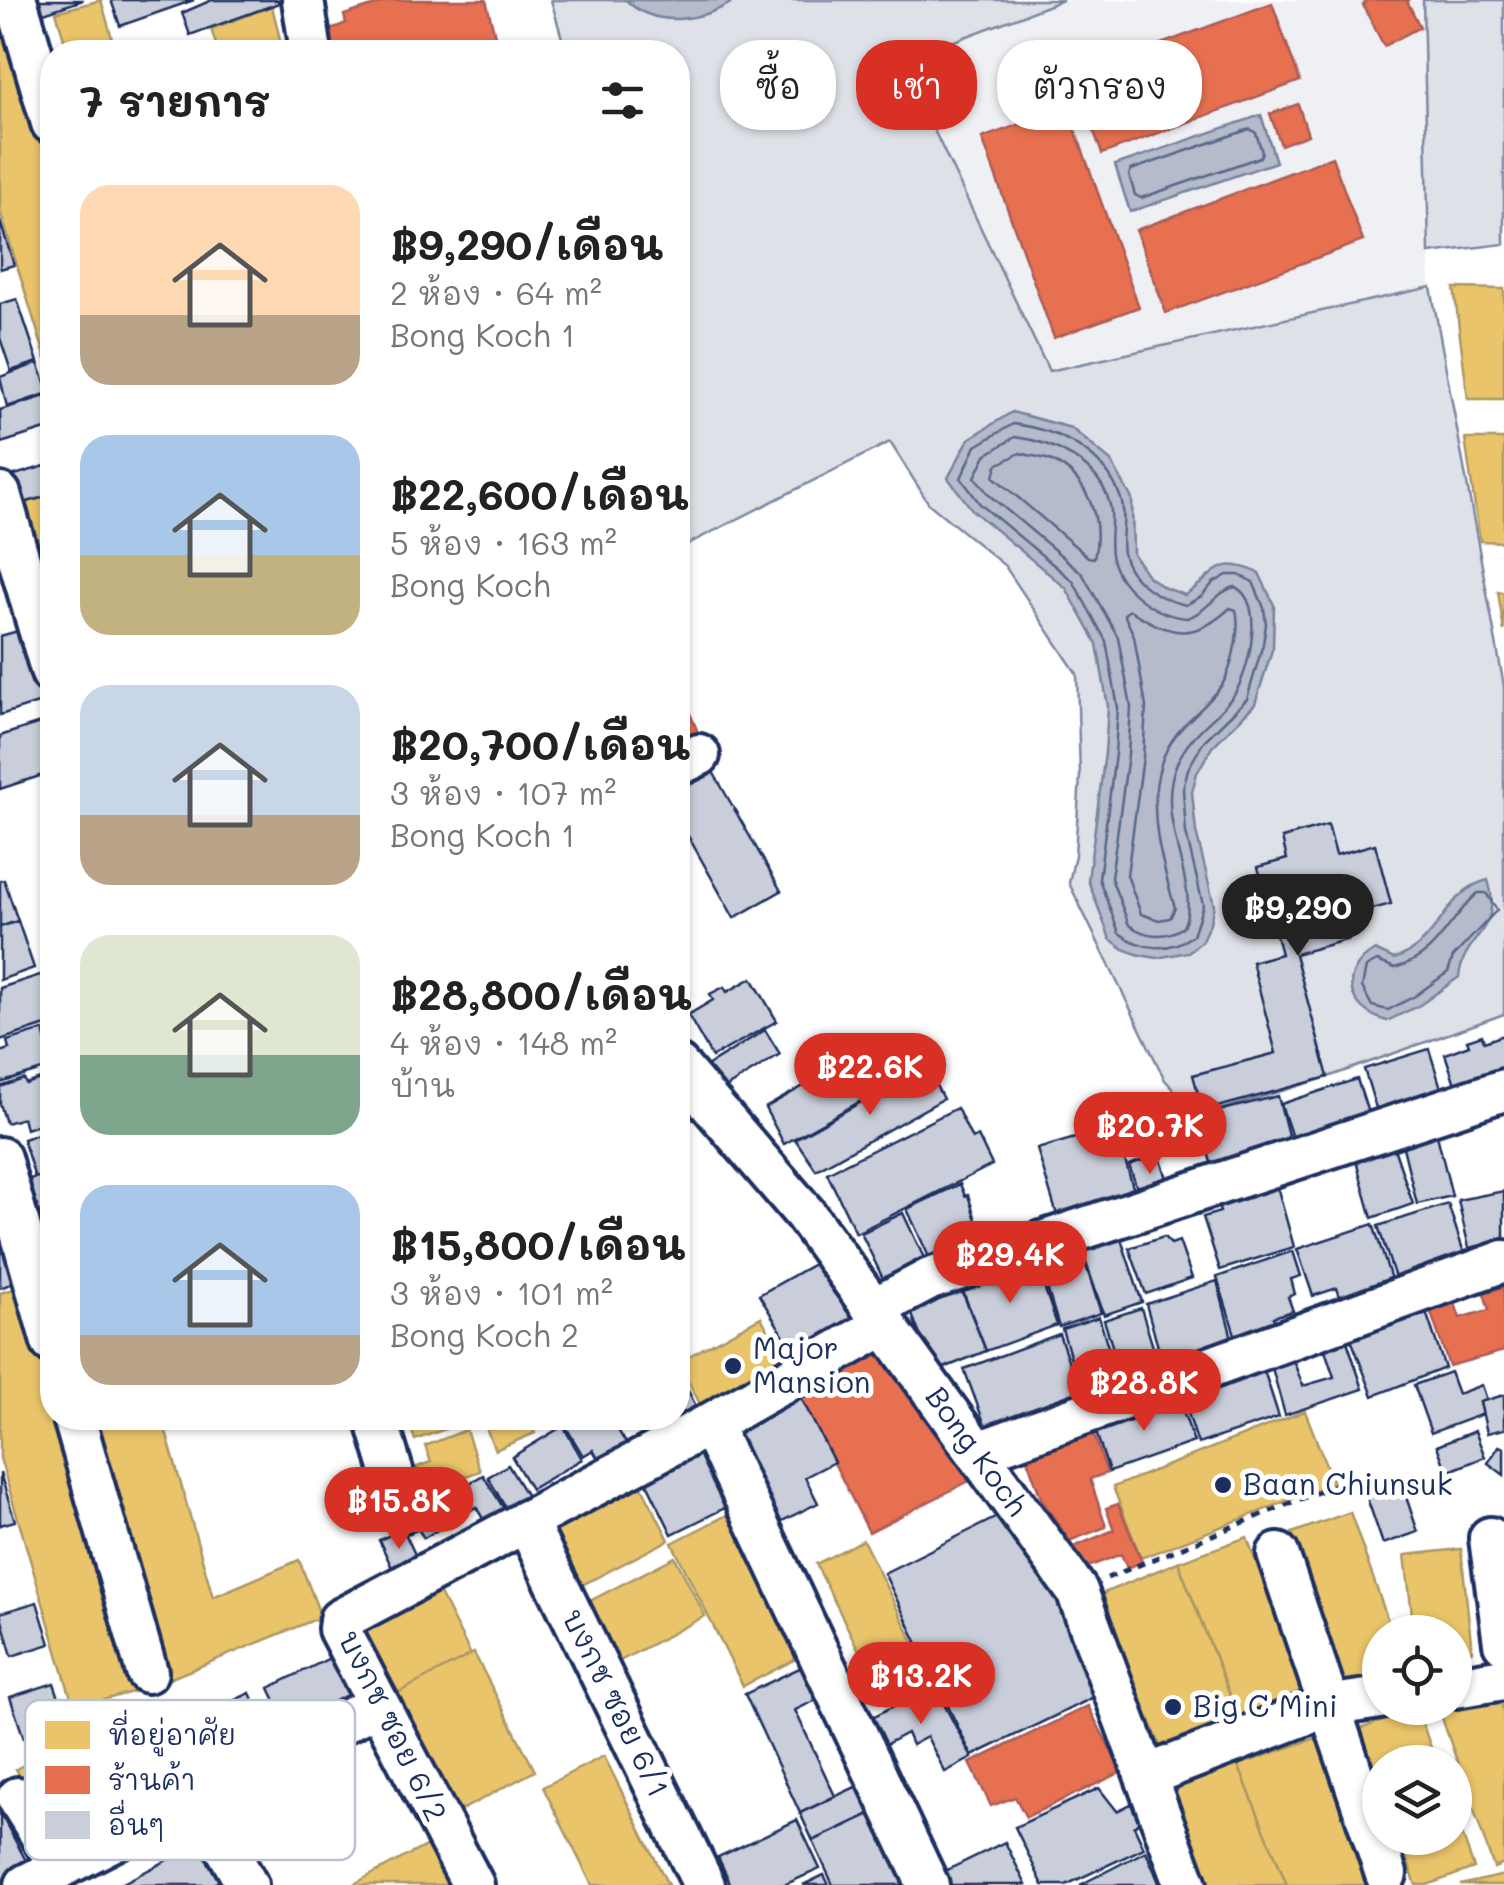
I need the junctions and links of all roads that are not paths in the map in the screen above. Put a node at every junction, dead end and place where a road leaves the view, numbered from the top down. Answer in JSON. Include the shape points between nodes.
{"nodes":[{"id":1,"x":16,"y":0,"type":"edge"},
{"id":2,"x":303,"y":0,"type":"edge"},
{"id":3,"x":309,"y":40,"type":"edge"},
{"id":4,"x":40,"y":82,"type":"edge"},
{"id":5,"x":0,"y":494,"type":"edge"},
{"id":6,"x":40,"y":632,"type":"edge"},
{"id":7,"x":690,"y":1085,"type":"edge"},
{"id":8,"x":1504,"y":1090,"type":"edge"},
{"id":9,"x":0,"y":1158,"type":"edge"},
{"id":10,"x":1504,"y":1261,"type":"edge"},
{"id":11,"x":40,"y":1300,"type":"edge"},
{"id":12,"x":878,"y":1317,"type":"junction"},
{"id":13,"x":710,"y":1424,"type":"junction"},
{"id":14,"x":77,"y":1430,"type":"edge"},
{"id":15,"x":380,"y":1430,"type":"edge"},
{"id":16,"x":978,"y":1452,"type":"junction"},
{"id":17,"x":404,"y":1511,"type":"dead end"},
{"id":18,"x":526,"y":1521,"type":"junction"},
{"id":19,"x":1490,"y":1538,"type":"dead end"},
{"id":20,"x":1278,"y":1554,"type":"dead end"},
{"id":21,"x":1504,"y":1644,"type":"edge"},
{"id":22,"x":147,"y":1672,"type":"dead end"},
{"id":23,"x":1504,"y":1679,"type":"edge"},
{"id":24,"x":1472,"y":1684,"type":"edge"},
{"id":25,"x":1362,"y":1701,"type":"edge"},
{"id":26,"x":378,"y":1706,"type":"junction"},
{"id":27,"x":1327,"y":1706,"type":"junction"},
{"id":28,"x":355,"y":1718,"type":"edge"},
{"id":29,"x":1148,"y":1776,"type":"junction"},
{"id":30,"x":18,"y":1798,"type":"dead end"},
{"id":31,"x":25,"y":1819,"type":"edge"},
{"id":32,"x":76,"y":1860,"type":"edge"},
{"id":33,"x":233,"y":1860,"type":"edge"},
{"id":34,"x":1386,"y":1874,"type":"dead end"},
{"id":35,"x":44,"y":1876,"type":"edge"},
{"id":36,"x":247,"y":1885,"type":"edge"},
{"id":37,"x":472,"y":1885,"type":"edge"},
{"id":38,"x":704,"y":1885,"type":"edge"},
{"id":39,"x":928,"y":1885,"type":"edge"},
{"id":40,"x":1186,"y":1885,"type":"edge"}],
"edges":[{"from":1,"to":4,"type":"street"},
{"from":2,"to":3,"type":"street"},
{"from":5,"to":6,"type":"street"},
{"from":7,"to":12,"type":"street","name":"Bong Koch","via":[[805,1214]]},
{"from":8,"to":12,"type":"street","via":[[930,1279]]},
{"from":9,"to":11,"type":"street"},
{"from":10,"to":16,"type":"street"},
{"from":12,"to":13,"type":"street"},
{"from":12,"to":16,"type":"street","name":"Bong Koch"},
{"from":13,"to":18,"type":"street"},
{"from":13,"to":39,"type":"street"},
{"from":14,"to":22,"type":"street"},
{"from":15,"to":17,"type":"street"},
{"from":16,"to":29,"type":"street","name":"Bong Koch","via":[[1076,1591]]},
{"from":18,"to":26,"type":"street","name":"บงกช ซอย 6/2","via":[[340,1620],[338,1629]]},
{"from":18,"to":38,"type":"street","name":"บงกช ซอย 6/1"},
{"from":19,"to":21,"type":"street"},
{"from":20,"to":27,"type":"street"},
{"from":23,"to":24,"type":"street"},
{"from":25,"to":27,"type":"street"},
{"from":26,"to":28,"type":"street"},
{"from":26,"to":37,"type":"street","name":"บงกช ซอย 6/2"},
{"from":27,"to":29,"type":"street"},
{"from":27,"to":34,"type":"street"},
{"from":29,"to":40,"type":"street","name":"Bong Koch"},
{"from":30,"to":31,"type":"street"},
{"from":32,"to":35,"type":"street"},
{"from":33,"to":36,"type":"street"}]}
